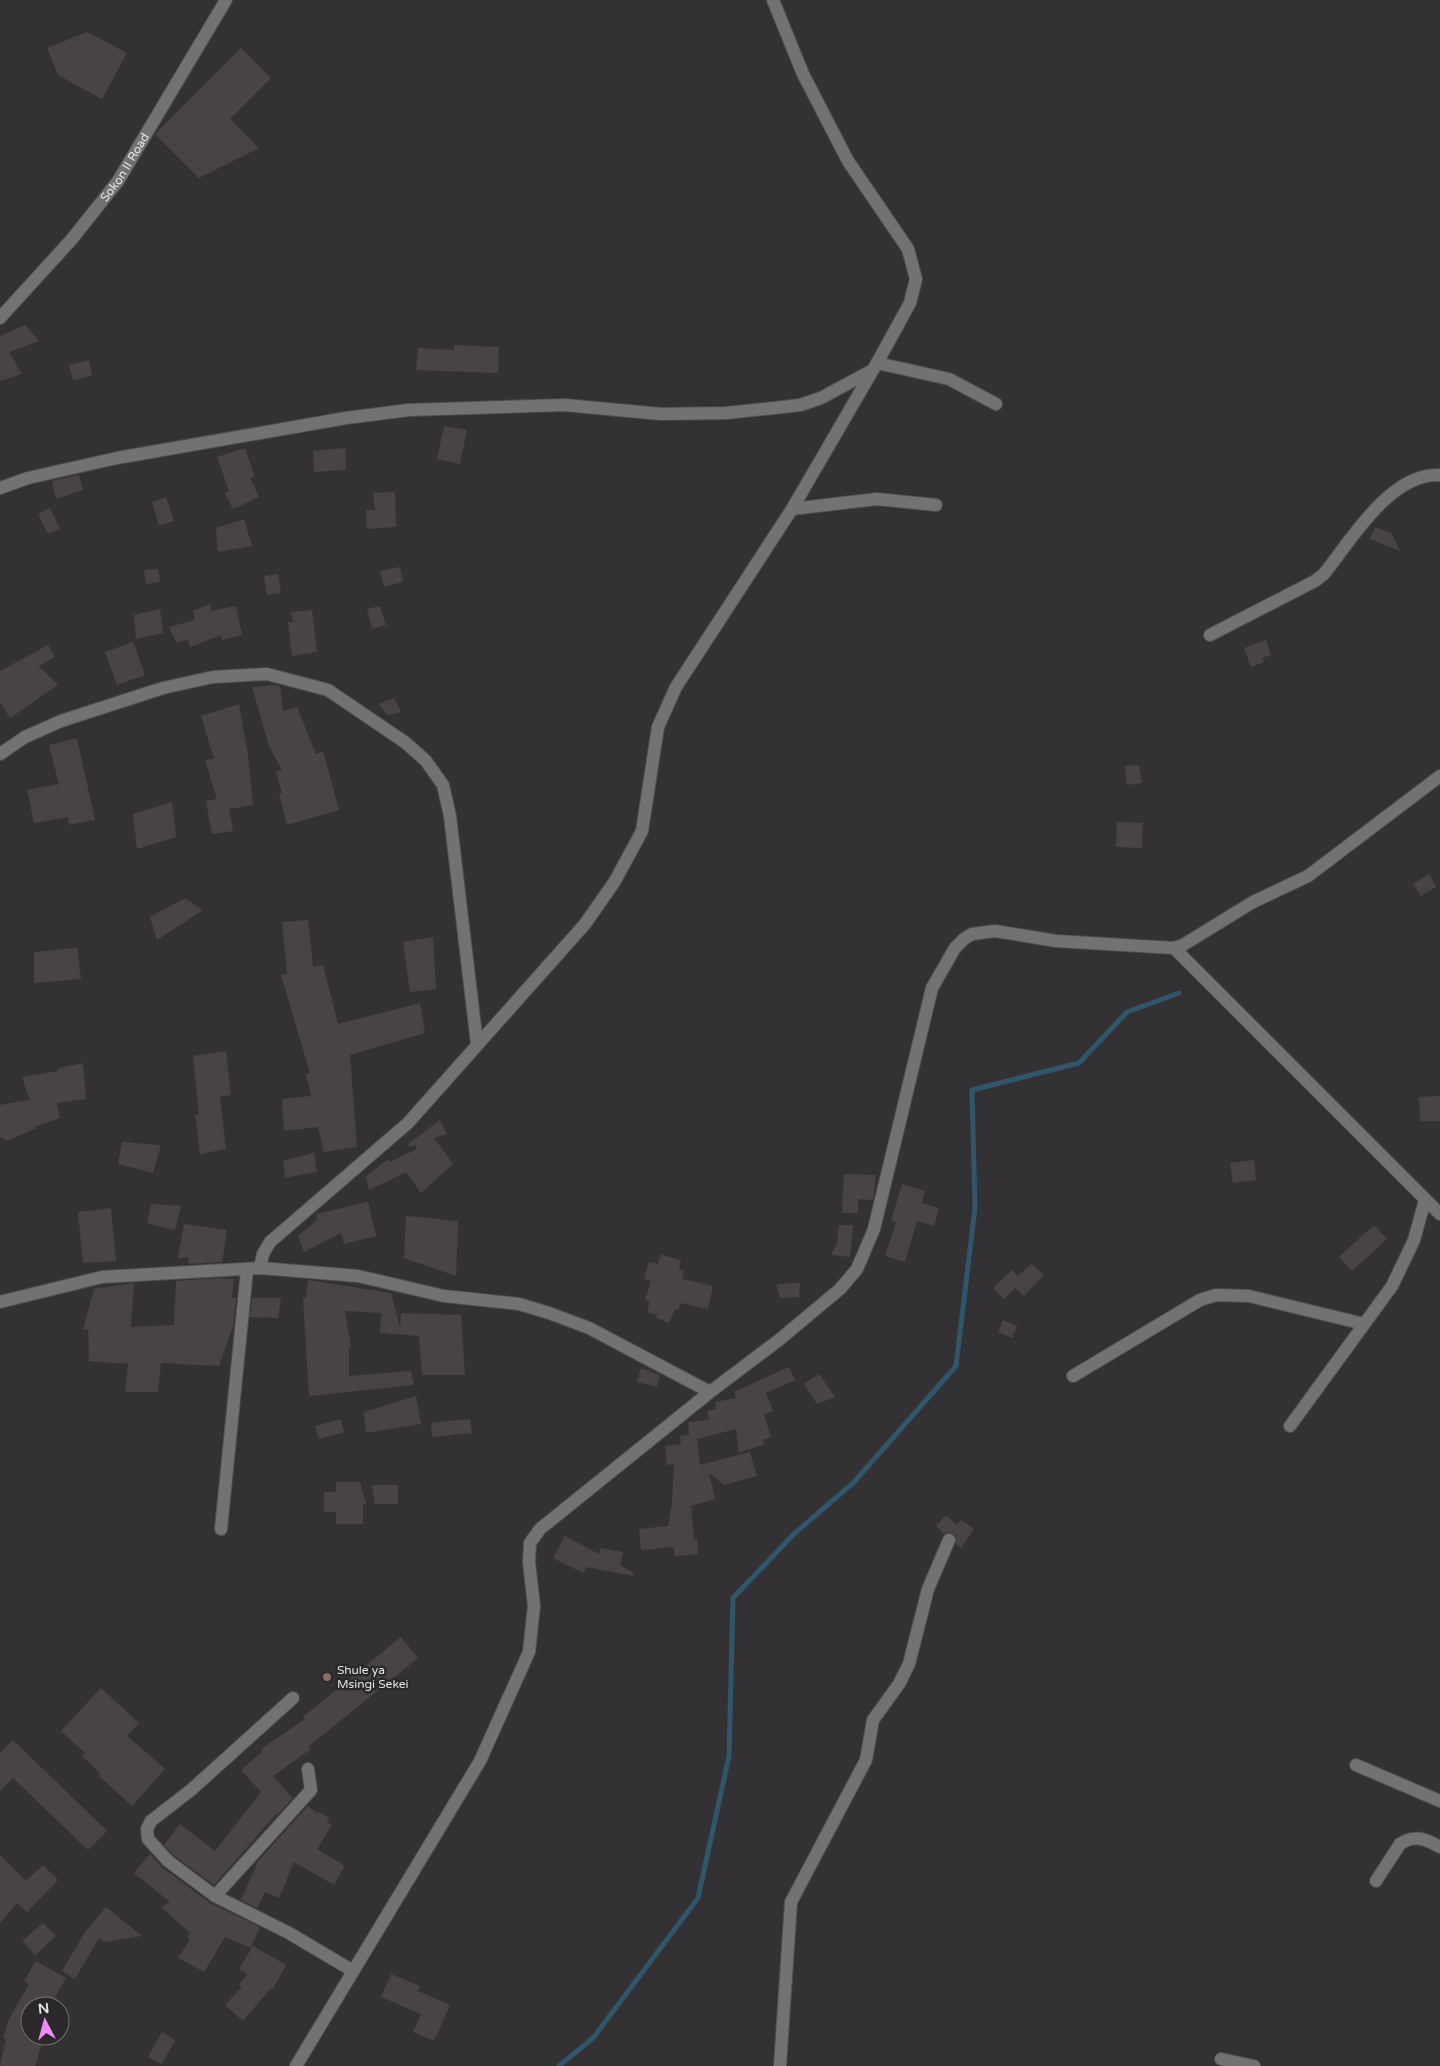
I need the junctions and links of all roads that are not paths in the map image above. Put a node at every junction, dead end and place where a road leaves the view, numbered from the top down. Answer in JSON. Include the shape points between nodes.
{"nodes":[{"id":1,"x":226,"y":0,"type":"edge"},
{"id":2,"x":772,"y":0,"type":"edge"},
{"id":3,"x":0,"y":318,"type":"edge"},
{"id":4,"x":874,"y":367,"type":"junction"},
{"id":5,"x":996,"y":404,"type":"dead end"},
{"id":6,"x":1440,"y":475,"type":"edge"},
{"id":7,"x":0,"y":488,"type":"edge"},
{"id":8,"x":936,"y":505,"type":"dead end"},
{"id":9,"x":792,"y":508,"type":"junction"},
{"id":10,"x":1210,"y":634,"type":"dead end"},
{"id":11,"x":0,"y":754,"type":"edge"},
{"id":12,"x":1440,"y":776,"type":"edge"},
{"id":13,"x":1174,"y":948,"type":"junction"},
{"id":14,"x":477,"y":1044,"type":"junction"},
{"id":15,"x":1426,"y":1200,"type":"junction"},
{"id":16,"x":1440,"y":1214,"type":"edge"},
{"id":17,"x":260,"y":1268,"type":"junction"},
{"id":18,"x":247,"y":1270,"type":"junction"},
{"id":19,"x":0,"y":1302,"type":"edge"},
{"id":20,"x":1364,"y":1324,"type":"junction"},
{"id":21,"x":1073,"y":1376,"type":"dead end"},
{"id":22,"x":710,"y":1392,"type":"junction"},
{"id":23,"x":1290,"y":1426,"type":"dead end"},
{"id":24,"x":221,"y":1529,"type":"dead end"},
{"id":25,"x":949,"y":1540,"type":"dead end"},
{"id":26,"x":293,"y":1698,"type":"dead end"},
{"id":27,"x":1356,"y":1765,"type":"dead end"},
{"id":28,"x":308,"y":1769,"type":"dead end"},
{"id":29,"x":1440,"y":1802,"type":"edge"},
{"id":30,"x":1440,"y":1847,"type":"edge"},
{"id":31,"x":1376,"y":1881,"type":"dead end"},
{"id":32,"x":215,"y":1896,"type":"junction"},
{"id":33,"x":353,"y":1971,"type":"junction"},
{"id":34,"x":1221,"y":2059,"type":"dead end"},
{"id":35,"x":296,"y":2066,"type":"edge"},
{"id":36,"x":780,"y":2066,"type":"edge"},
{"id":37,"x":1254,"y":2066,"type":"edge"}],
"edges":[{"from":1,"to":3,"type":"street","name":"Sokon II Road","via":[[114,187]]},
{"from":2,"to":4,"type":"street","via":[[803,74],[848,161],[908,249],[914,265],[916,279],[910,303]]},
{"from":4,"to":5,"type":"street","via":[[950,379]]},
{"from":4,"to":7,"type":"street","via":[[821,398],[774,408],[661,414],[565,405],[410,410],[117,458],[28,478]]},
{"from":4,"to":9,"type":"street"},
{"from":6,"to":10,"type":"street","via":[[1420,477],[1383,500],[1315,581]]},
{"from":8,"to":9,"type":"street","via":[[877,499]]},
{"from":9,"to":14,"type":"street","via":[[676,687],[658,727],[642,831],[615,881],[585,924]]},
{"from":11,"to":14,"type":"street","via":[[25,737],[61,721],[163,688],[213,677],[268,674],[328,690],[406,743],[426,761],[442,785],[450,816]]},
{"from":12,"to":13,"type":"street","via":[[1308,876],[1252,902]]},
{"from":13,"to":15,"type":"street"},
{"from":13,"to":22,"type":"street","via":[[1056,941],[995,931],[972,934],[959,944],[932,988],[874,1229],[857,1269],[840,1289]]},
{"from":14,"to":17,"type":"street","via":[[408,1124],[270,1242]]},
{"from":15,"to":16,"type":"street"},
{"from":15,"to":20,"type":"street","via":[[1405,1262],[1380,1305]]},
{"from":17,"to":18,"type":"street"},
{"from":17,"to":22,"type":"street","via":[[358,1276],[444,1296],[519,1304],[589,1328]]},
{"from":18,"to":19,"type":"street","via":[[102,1277]]},
{"from":18,"to":24,"type":"street"},
{"from":20,"to":21,"type":"street","via":[[1249,1296],[1216,1295],[1200,1300]]},
{"from":20,"to":23,"type":"street"},
{"from":22,"to":33,"type":"street","via":[[540,1529],[530,1543],[534,1606],[529,1652],[480,1761]]},
{"from":25,"to":36,"type":"street","via":[[928,1589],[909,1664],[873,1720],[866,1760],[791,1902]]},
{"from":26,"to":32,"type":"street","via":[[191,1790],[151,1821],[147,1829],[148,1838],[168,1861]]},
{"from":27,"to":29,"type":"street"},
{"from":28,"to":32,"type":"street","via":[[311,1790]]},
{"from":30,"to":31,"type":"street","via":[[1421,1838],[1405,1840]]},
{"from":32,"to":33,"type":"street","via":[[289,1933]]},
{"from":33,"to":35,"type":"street"},
{"from":34,"to":37,"type":"street"}]}
